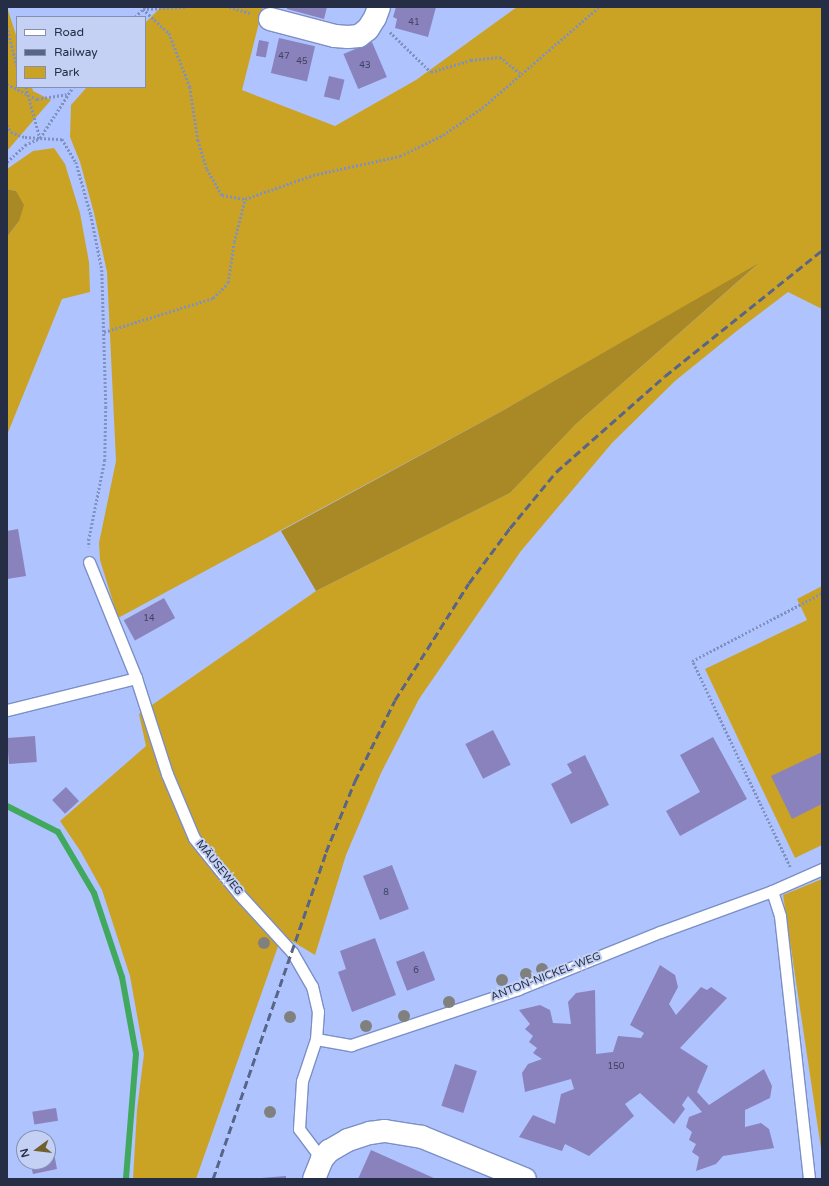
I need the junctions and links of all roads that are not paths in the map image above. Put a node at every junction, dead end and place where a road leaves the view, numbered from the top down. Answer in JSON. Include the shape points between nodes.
{"nodes":[{"id":1,"x":377,"y":12,"type":"edge"},
{"id":2,"x":270,"y":19,"type":"dead end"},
{"id":3,"x":89,"y":562,"type":"road end"},
{"id":4,"x":136,"y":678,"type":"junction"},
{"id":5,"x":7,"y":710,"type":"edge"},
{"id":6,"x":822,"y":869,"type":"edge"},
{"id":7,"x":772,"y":891,"type":"junction"},
{"id":8,"x":316,"y":1039,"type":"junction"},
{"id":9,"x":318,"y":1169,"type":"edge"},
{"id":10,"x":525,"y":1179,"type":"edge"},
{"id":11,"x":809,"y":1179,"type":"edge"}],
"edges":[{"from":1,"to":2,"type":"street","via":[[368,29],[358,36],[348,37]]},
{"from":3,"to":4,"type":"lane","name":"MÄUSEWEG"},
{"from":4,"to":5,"type":"lane"},
{"from":4,"to":8,"type":"lane","name":"MÄUSEWEG","via":[[167,774],[194,838],[239,894],[292,952],[312,986],[318,1011]]},
{"from":6,"to":7,"type":"lane","name":"ANTON-NICKEL-WEG"},
{"from":7,"to":8,"type":"lane","name":"ANTON-NICKEL-WEG","via":[[660,932],[518,989],[351,1045]]},
{"from":7,"to":11,"type":"lane","via":[[780,916]]},
{"from":8,"to":9,"type":"lane","name":"MÄUSEWEG","via":[[302,1081],[299,1129]]},
{"from":9,"to":10,"type":"street","via":[[329,1150],[348,1140],[385,1131],[422,1137]]}]}
